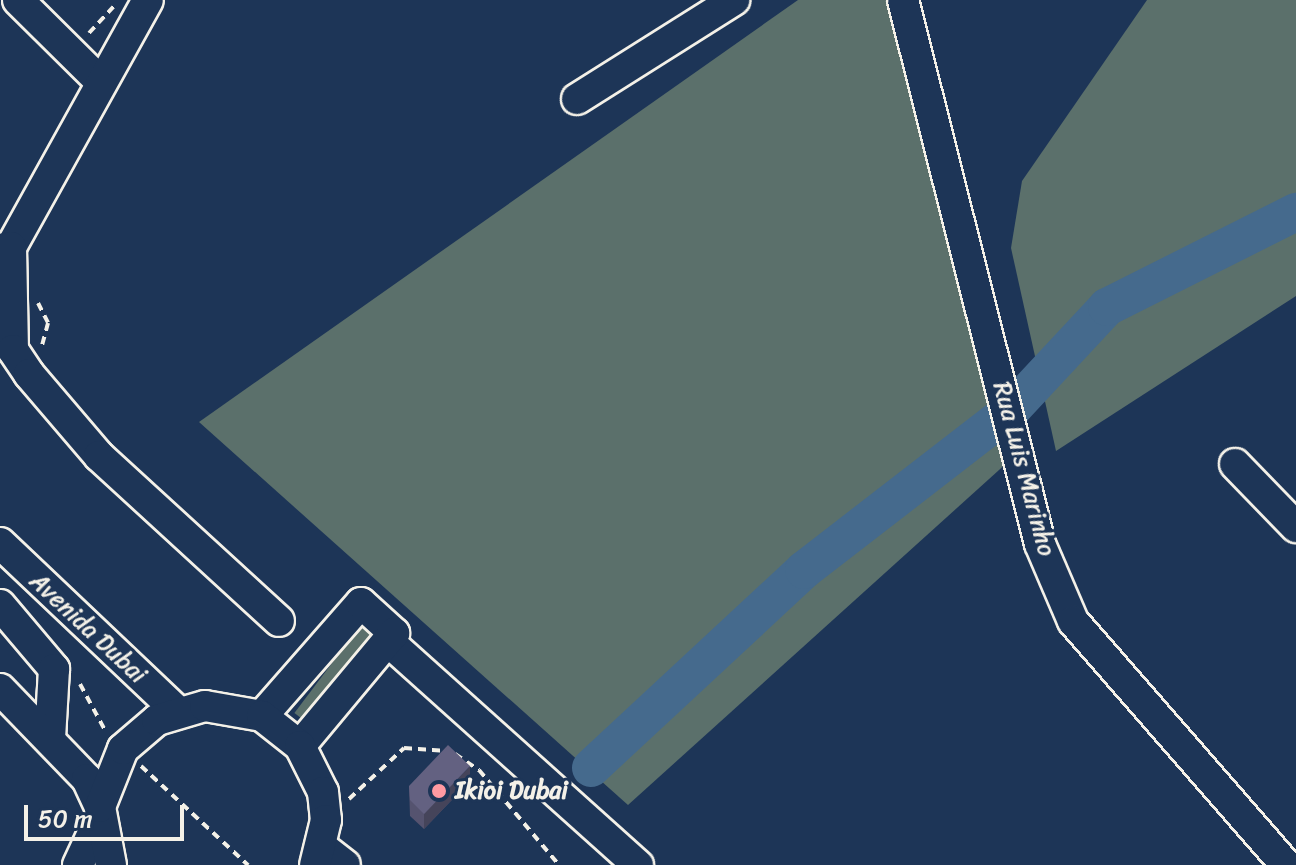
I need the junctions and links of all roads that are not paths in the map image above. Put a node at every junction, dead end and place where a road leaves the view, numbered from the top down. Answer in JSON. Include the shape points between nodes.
{"nodes":[{"id":1,"x":18,"y":0,"type":"edge"},
{"id":2,"x":148,"y":0,"type":"edge"},
{"id":3,"x":734,"y":0,"type":"edge"},
{"id":4,"x":903,"y":0,"type":"edge"},
{"id":5,"x":101,"y":82,"type":"junction"},
{"id":6,"x":577,"y":99,"type":"dead end"},
{"id":7,"x":5,"y":248,"type":"edge"},
{"id":8,"x":6,"y":342,"type":"edge"},
{"id":9,"x":1235,"y":464,"type":"dead end"},
{"id":10,"x":1296,"y":527,"type":"edge"},
{"id":11,"x":0,"y":543,"type":"edge"},
{"id":12,"x":0,"y":605,"type":"edge"},
{"id":13,"x":279,"y":621,"type":"dead end"},
{"id":14,"x":388,"y":641,"type":"junction"},
{"id":15,"x":0,"y":689,"type":"edge"},
{"id":16,"x":177,"y":711,"type":"junction"},
{"id":17,"x":262,"y":716,"type":"junction"},
{"id":18,"x":50,"y":739,"type":"junction"},
{"id":19,"x":300,"y":746,"type":"junction"},
{"id":20,"x":100,"y":813,"type":"junction"},
{"id":21,"x":327,"y":849,"type":"edge"},
{"id":22,"x":78,"y":865,"type":"edge"},
{"id":23,"x":111,"y":865,"type":"edge"},
{"id":24,"x":638,"y":865,"type":"edge"},
{"id":25,"x":1286,"y":865,"type":"edge"}],
"edges":[{"from":1,"to":5,"type":"street"},
{"from":2,"to":5,"type":"street"},
{"from":3,"to":6,"type":"street"},
{"from":4,"to":25,"type":"street","name":"Rua Luis Marinho","via":[[1040,544],[1073,621]]},
{"from":5,"to":7,"type":"street"},
{"from":7,"to":8,"type":"street"},
{"from":8,"to":13,"type":"street","via":[[99,456]]},
{"from":9,"to":10,"type":"street"},
{"from":11,"to":16,"type":"street","name":"Avenida Dubai"},
{"from":12,"to":18,"type":"street","via":[[54,669]]},
{"from":14,"to":17,"type":"street","via":[[394,633],[361,603]]},
{"from":14,"to":19,"type":"street"},
{"from":14,"to":24,"type":"street"},
{"from":15,"to":18,"type":"street"},
{"from":16,"to":17,"type":"street","via":[[235,707]]},
{"from":16,"to":20,"type":"street","via":[[123,749]]},
{"from":17,"to":19,"type":"street"},
{"from":18,"to":20,"type":"street","via":[[87,779]]},
{"from":19,"to":21,"type":"street","via":[[323,792]]},
{"from":20,"to":22,"type":"street"},
{"from":20,"to":23,"type":"street"}]}
